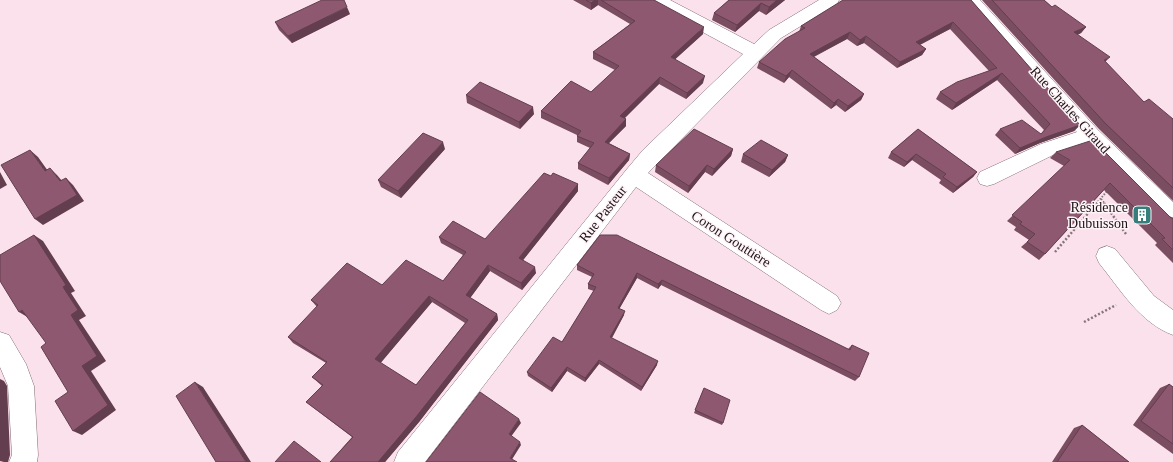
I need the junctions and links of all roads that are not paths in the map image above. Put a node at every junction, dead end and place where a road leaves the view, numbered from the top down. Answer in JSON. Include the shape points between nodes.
{"nodes":[{"id":1,"x":657,"y":0,"type":"edge"},
{"id":2,"x":831,"y":0,"type":"edge"},
{"id":3,"x":971,"y":0,"type":"edge"},
{"id":4,"x":756,"y":53,"type":"junction"},
{"id":5,"x":1091,"y":135,"type":"junction"},
{"id":6,"x":634,"y":175,"type":"junction"},
{"id":7,"x":987,"y":178,"type":"dead end"},
{"id":8,"x":1173,"y":216,"type":"edge"},
{"id":9,"x":1107,"y":256,"type":"dead end"},
{"id":10,"x":829,"y":303,"type":"dead end"},
{"id":11,"x":1173,"y":324,"type":"edge"},
{"id":12,"x":0,"y":343,"type":"edge"},
{"id":13,"x":23,"y":462,"type":"edge"},
{"id":14,"x":408,"y":462,"type":"edge"}],
"edges":[{"from":1,"to":4,"type":"street"},
{"from":2,"to":4,"type":"street","name":"Rue Pasteur","via":[[781,29]]},
{"from":3,"to":5,"type":"street","name":"Rue Charles Giraud"},
{"from":4,"to":6,"type":"street","name":"Rue Pasteur","via":[[659,147]]},
{"from":5,"to":7,"type":"street","via":[[1048,149]]},
{"from":5,"to":8,"type":"street","name":"Rue Charles Giraud"},
{"from":6,"to":10,"type":"street","name":"Coron Gouttière"},
{"from":6,"to":14,"type":"street","name":"Rue Pasteur"},
{"from":9,"to":11,"type":"street","via":[[1146,304]]},
{"from":12,"to":13,"type":"street","via":[[22,386],[25,455]]}]}
